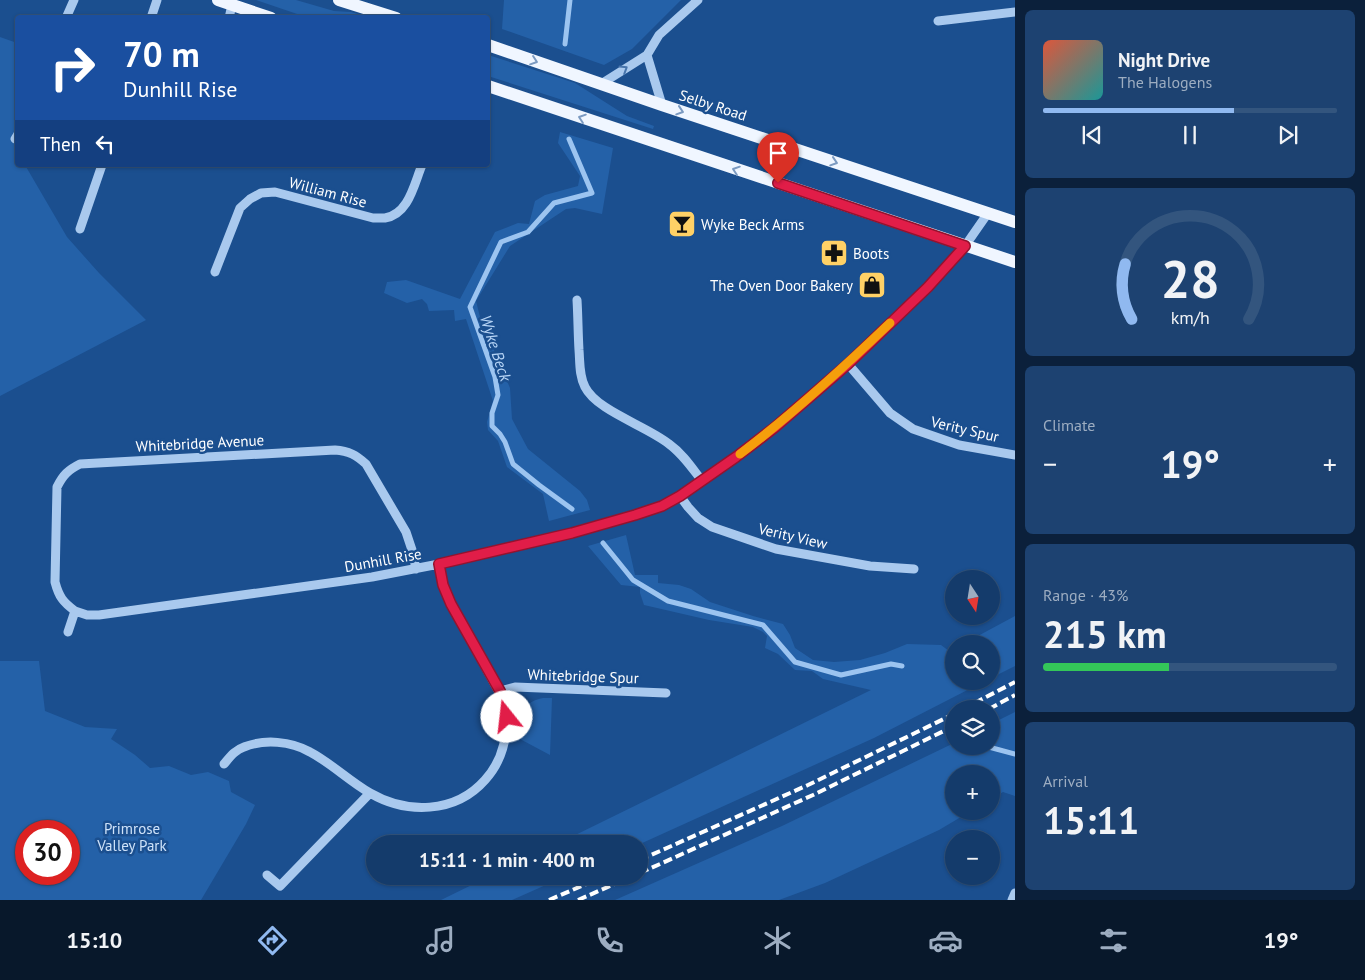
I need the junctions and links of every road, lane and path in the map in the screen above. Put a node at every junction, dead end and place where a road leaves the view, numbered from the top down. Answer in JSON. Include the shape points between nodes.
{"nodes":[{"id":1,"x":74,"y":0,"type":"edge"},
{"id":2,"x":157,"y":0,"type":"edge"},
{"id":3,"x":218,"y":0,"type":"edge"},
{"id":4,"x":340,"y":0,"type":"edge"},
{"id":5,"x":698,"y":0,"type":"edge"},
{"id":6,"x":232,"y":5,"type":"junction"},
{"id":7,"x":1015,"y":12,"type":"edge"},
{"id":8,"x":67,"y":15,"type":"edge"},
{"id":9,"x":152,"y":15,"type":"edge"},
{"id":10,"x":230,"y":15,"type":"edge"},
{"id":11,"x":262,"y":15,"type":"edge"},
{"id":12,"x":387,"y":15,"type":"edge"},
{"id":13,"x":938,"y":21,"type":"dead end"},
{"id":14,"x":490,"y":46,"type":"edge"},
{"id":15,"x":647,"y":55,"type":"junction"},
{"id":16,"x":601,"y":84,"type":"junction"},
{"id":17,"x":490,"y":87,"type":"edge"},
{"id":18,"x":662,"y":105,"type":"junction"},
{"id":19,"x":101,"y":167,"type":"edge"},
{"id":20,"x":421,"y":167,"type":"edge"},
{"id":21,"x":988,"y":213,"type":"junction"},
{"id":22,"x":1015,"y":222,"type":"edge"},
{"id":23,"x":80,"y":229,"type":"dead end"},
{"id":24,"x":965,"y":246,"type":"junction"},
{"id":25,"x":1015,"y":262,"type":"edge"},
{"id":26,"x":215,"y":272,"type":"dead end"},
{"id":27,"x":577,"y":300,"type":"dead end"},
{"id":28,"x":848,"y":364,"type":"junction"},
{"id":29,"x":1015,"y":454,"type":"edge"},
{"id":30,"x":702,"y":481,"type":"junction"},
{"id":31,"x":680,"y":496,"type":"junction"},
{"id":32,"x":439,"y":564,"type":"junction"},
{"id":33,"x":416,"y":569,"type":"junction"},
{"id":34,"x":914,"y":569,"type":"dead end"},
{"id":35,"x":75,"y":611,"type":"junction"},
{"id":36,"x":68,"y":632,"type":"dead end"},
{"id":37,"x":500,"y":691,"type":"junction"},
{"id":38,"x":666,"y":693,"type":"dead end"},
{"id":39,"x":224,"y":764,"type":"dead end"},
{"id":40,"x":370,"y":793,"type":"junction"},
{"id":41,"x":267,"y":875,"type":"dead end"},
{"id":42,"x":1015,"y":893,"type":"edge"},
{"id":43,"x":1012,"y":900,"type":"edge"}],
"edges":[{"from":1,"to":8,"type":"street"},
{"from":2,"to":9,"type":"street"},
{"from":3,"to":6,"type":"main road"},
{"from":4,"to":12,"type":"main road"},
{"from":5,"to":15,"type":"street","via":[[659,35]]},
{"from":6,"to":10,"type":"street"},
{"from":6,"to":11,"type":"main road"},
{"from":7,"to":13,"type":"street"},
{"from":14,"to":16,"type":"main road","name":"Selby Road","one_way":true},
{"from":16,"to":15,"type":"street","one_way":true},
{"from":15,"to":18,"type":"street"},
{"from":16,"to":18,"type":"main road","name":"Selby Road"},
{"from":24,"to":17,"type":"main road","one_way":true},
{"from":18,"to":21,"type":"main road","name":"Selby Road","one_way":true},
{"from":19,"to":23,"type":"street"},
{"from":20,"to":26,"type":"street","name":"William Rise","via":[[407,202],[386,218],[373,218],[274,192],[261,193],[240,208]]},
{"from":21,"to":22,"type":"main road","name":"Selby Road"},
{"from":21,"to":24,"type":"street","name":"Dunhill Rise"},
{"from":24,"to":25,"type":"main road"},
{"from":24,"to":28,"type":"street","name":"Dunhill Rise","via":[[928,287]]},
{"from":27,"to":30,"type":"street","via":[[580,375],[592,398],[669,444],[684,457]]},
{"from":28,"to":29,"type":"street","name":"Verity Spur","via":[[890,413],[912,429],[959,445]]},
{"from":28,"to":30,"type":"street","name":"Dunhill Rise","via":[[774,428]]},
{"from":30,"to":31,"type":"street","name":"Dunhill Rise"},
{"from":31,"to":32,"type":"street","name":"Dunhill Rise","via":[[662,506],[554,538]]},
{"from":31,"to":34,"type":"street","name":"Verity View","via":[[698,518],[712,527],[749,540],[841,561]]},
{"from":32,"to":33,"type":"street","name":"Dunhill Rise"},
{"from":32,"to":37,"type":"street","via":[[451,604]]},
{"from":33,"to":35,"type":"street","name":"Dunhill Rise","via":[[99,615]]},
{"from":33,"to":35,"type":"street","name":"Whitebridge Avenue","via":[[406,532],[366,464],[347,451],[80,464],[62,477],[57,487],[55,582],[58,594]]},
{"from":35,"to":36,"type":"street"},
{"from":37,"to":38,"type":"street","name":"Whitebridge Spur","via":[[516,687]]},
{"from":37,"to":40,"type":"street","via":[[507,717],[504,746],[492,772],[472,792],[432,808],[404,806]]},
{"from":39,"to":40,"type":"street","via":[[244,747],[286,743],[310,751]]},
{"from":40,"to":41,"type":"street","via":[[280,886]]},
{"from":42,"to":43,"type":"street"}]}
